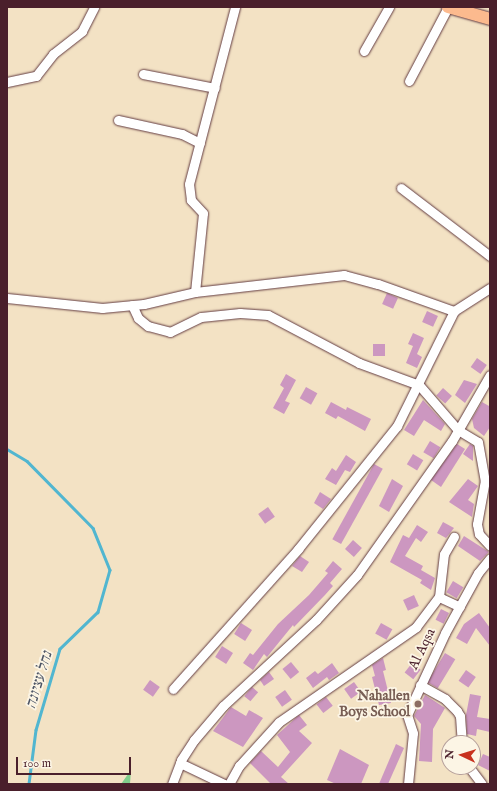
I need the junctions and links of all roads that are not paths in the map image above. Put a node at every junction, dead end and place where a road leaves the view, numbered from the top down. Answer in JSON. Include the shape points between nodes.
{"nodes":[{"id":1,"x":94,"y":7,"type":"edge"},
{"id":2,"x":235,"y":7,"type":"edge"},
{"id":3,"x":389,"y":7,"type":"edge"},
{"id":4,"x":448,"y":7,"type":"edge"},
{"id":5,"x":490,"y":19,"type":"edge"},
{"id":6,"x":364,"y":51,"type":"dead end"},
{"id":7,"x":143,"y":74,"type":"dead end"},
{"id":8,"x":409,"y":80,"type":"dead end"},
{"id":9,"x":7,"y":82,"type":"edge"},
{"id":10,"x":215,"y":88,"type":"junction"},
{"id":11,"x":118,"y":120,"type":"dead end"},
{"id":12,"x":200,"y":143,"type":"junction"},
{"id":13,"x":401,"y":188,"type":"dead end"},
{"id":14,"x":490,"y":256,"type":"edge"},
{"id":15,"x":490,"y":288,"type":"edge"},
{"id":16,"x":195,"y":292,"type":"junction"},
{"id":17,"x":7,"y":298,"type":"edge"},
{"id":18,"x":132,"y":305,"type":"junction"},
{"id":19,"x":454,"y":311,"type":"junction"},
{"id":20,"x":490,"y":375,"type":"edge"},
{"id":21,"x":419,"y":385,"type":"junction"},
{"id":22,"x":458,"y":430,"type":"junction"},
{"id":23,"x":454,"y":537,"type":"dead end"},
{"id":24,"x":490,"y":546,"type":"edge"},
{"id":25,"x":490,"y":558,"type":"edge"},
{"id":26,"x":439,"y":597,"type":"junction"},
{"id":27,"x":460,"y":607,"type":"junction"},
{"id":28,"x":420,"y":685,"type":"junction"},
{"id":29,"x":174,"y":690,"type":"dead end"},
{"id":30,"x":461,"y":735,"type":"edge"},
{"id":31,"x":180,"y":763,"type":"junction"},
{"id":32,"x":475,"y":775,"type":"edge"},
{"id":33,"x":172,"y":784,"type":"edge"},
{"id":34,"x":224,"y":784,"type":"edge"},
{"id":35,"x":229,"y":784,"type":"edge"},
{"id":36,"x":408,"y":784,"type":"edge"},
{"id":37,"x":482,"y":784,"type":"edge"}],
"edges":[{"from":1,"to":9,"type":"street","via":[[82,31],[53,54],[36,76]]},
{"from":2,"to":10,"type":"street"},
{"from":3,"to":6,"type":"street"},
{"from":4,"to":5,"type":"main road"},
{"from":4,"to":8,"type":"street"},
{"from":7,"to":10,"type":"street"},
{"from":10,"to":12,"type":"street"},
{"from":11,"to":12,"type":"street","via":[[182,134]]},
{"from":12,"to":16,"type":"street","via":[[189,184],[191,200],[203,213]]},
{"from":13,"to":14,"type":"street"},
{"from":15,"to":19,"type":"street"},
{"from":16,"to":18,"type":"street"},
{"from":16,"to":19,"type":"street","via":[[344,275],[378,284]]},
{"from":17,"to":18,"type":"street","via":[[102,308]]},
{"from":18,"to":21,"type":"street","via":[[138,318],[148,326],[170,332],[201,317],[240,313],[268,315],[359,363]]},
{"from":19,"to":21,"type":"street"},
{"from":20,"to":22,"type":"street"},
{"from":21,"to":22,"type":"street"},
{"from":21,"to":29,"type":"street","via":[[397,426],[298,548]]},
{"from":22,"to":24,"type":"street","via":[[478,442],[485,480],[477,524],[479,534]]},
{"from":22,"to":31,"type":"street","via":[[357,575],[316,620],[223,706],[194,740]]},
{"from":23,"to":26,"type":"street","via":[[444,554]]},
{"from":25,"to":27,"type":"street","name":"Al Aqsa","via":[[478,573]]},
{"from":26,"to":27,"type":"street"},
{"from":26,"to":35,"type":"street","via":[[416,627],[279,722],[239,766]]},
{"from":27,"to":28,"type":"street","name":"Al Aqsa"},
{"from":28,"to":30,"type":"street","via":[[445,699],[457,711],[460,716]]},
{"from":28,"to":36,"type":"street","name":"Al Aqsa","via":[[407,715],[413,733]]},
{"from":31,"to":33,"type":"street"},
{"from":31,"to":34,"type":"street"},
{"from":32,"to":37,"type":"street"}]}
